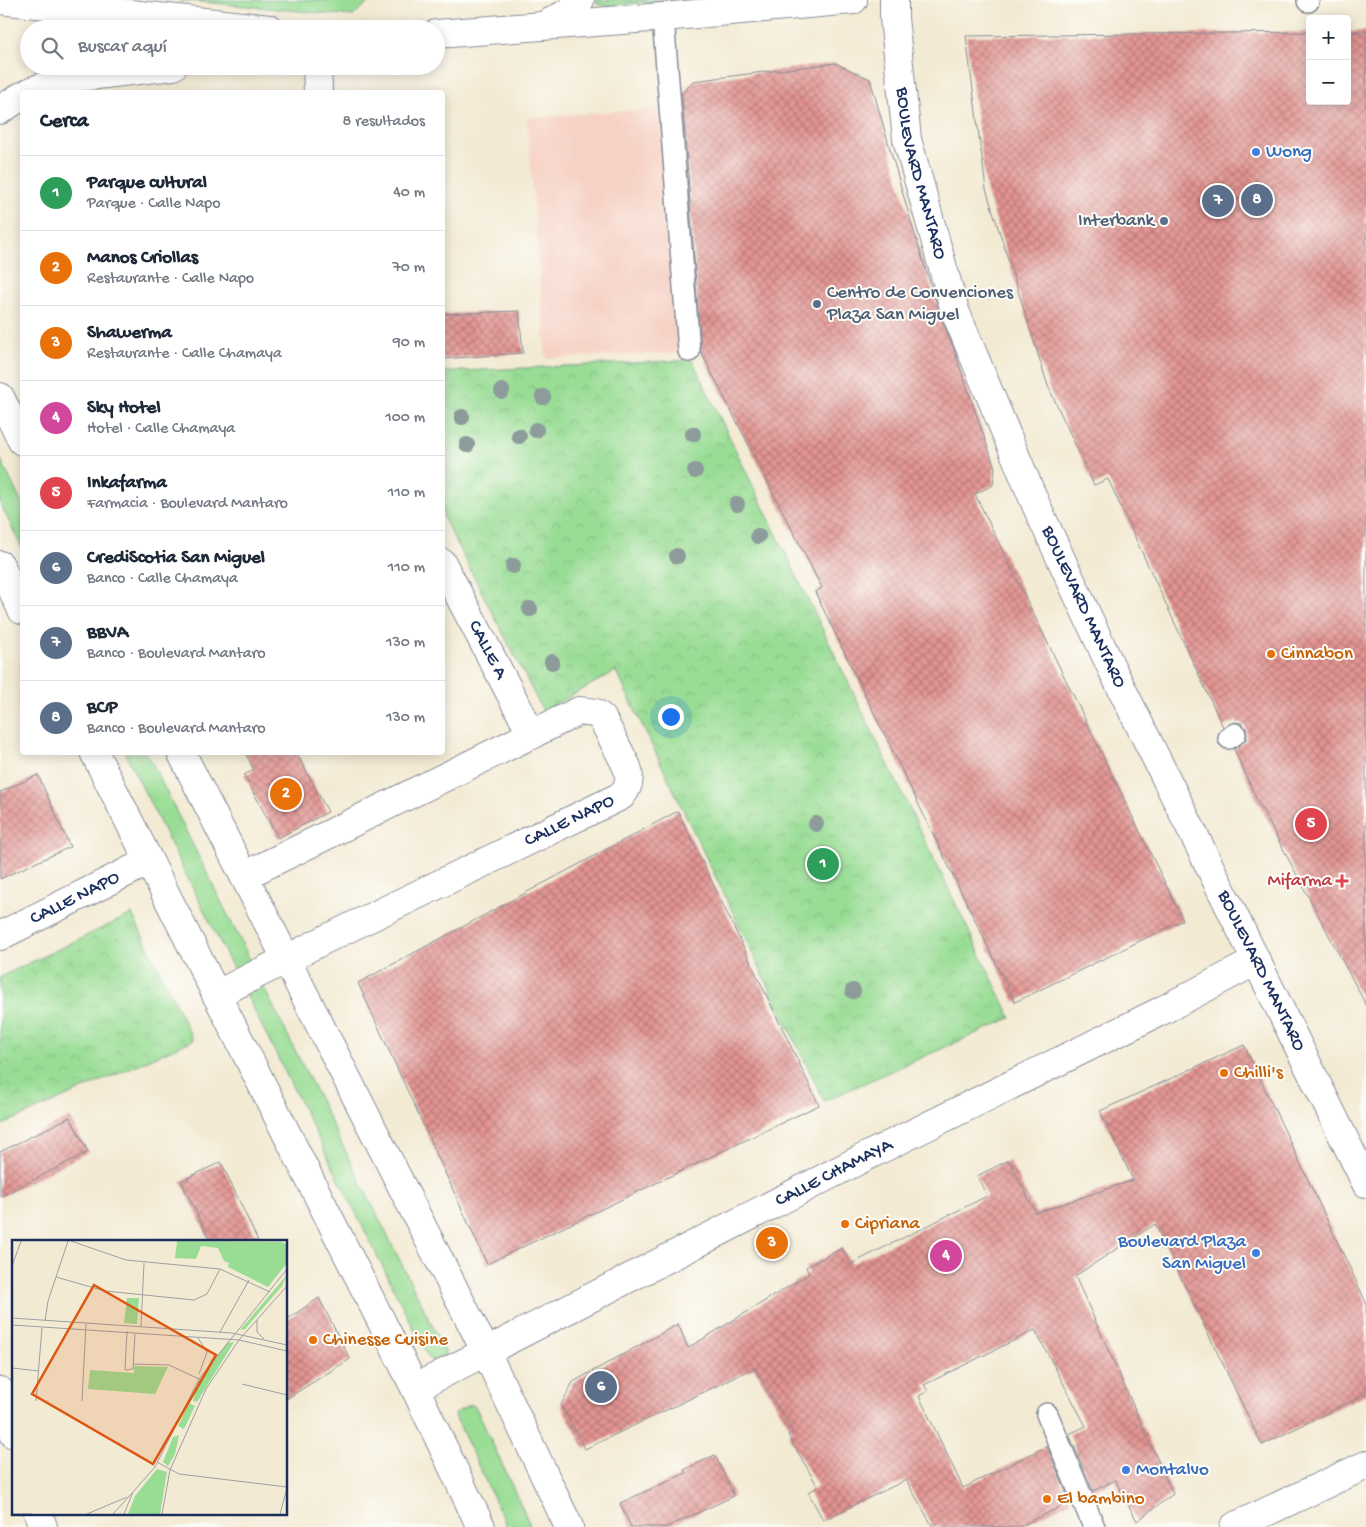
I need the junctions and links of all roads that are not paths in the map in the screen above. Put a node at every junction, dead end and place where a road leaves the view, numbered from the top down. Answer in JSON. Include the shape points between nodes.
{"nodes":[{"id":1,"x":0,"y":0,"type":"edge"},
{"id":2,"x":580,"y":0,"type":"edge"},
{"id":3,"x":853,"y":0,"type":"edge"},
{"id":4,"x":894,"y":0,"type":"edge"},
{"id":5,"x":662,"y":17,"type":"junction"},
{"id":6,"x":186,"y":20,"type":"edge"},
{"id":7,"x":544,"y":26,"type":"junction"},
{"id":8,"x":445,"y":33,"type":"edge"},
{"id":9,"x":96,"y":75,"type":"edge"},
{"id":10,"x":317,"y":75,"type":"edge"},
{"id":11,"x":35,"y":90,"type":"edge"},
{"id":12,"x":318,"y":90,"type":"edge"},
{"id":13,"x":20,"y":97,"type":"edge"},
{"id":14,"x":0,"y":110,"type":"edge"},
{"id":15,"x":689,"y":351,"type":"dead end"},
{"id":16,"x":0,"y":397,"type":"edge"},
{"id":17,"x":20,"y":437,"type":"edge"},
{"id":18,"x":0,"y":565,"type":"edge"},
{"id":19,"x":445,"y":569,"type":"edge"},
{"id":20,"x":20,"y":606,"type":"edge"},
{"id":21,"x":532,"y":735,"type":"junction"},
{"id":22,"x":96,"y":755,"type":"edge"},
{"id":23,"x":183,"y":755,"type":"edge"},
{"id":24,"x":149,"y":860,"type":"junction"},
{"id":25,"x":244,"y":876,"type":"junction"},
{"id":26,"x":0,"y":936,"type":"edge"},
{"id":27,"x":287,"y":960,"type":"junction"},
{"id":28,"x":1256,"y":961,"type":"junction"},
{"id":29,"x":216,"y":995,"type":"junction"},
{"id":30,"x":1366,"y":1183,"type":"edge"},
{"id":31,"x":486,"y":1352,"type":"junction"},
{"id":32,"x":415,"y":1388,"type":"junction"},
{"id":33,"x":0,"y":1391,"type":"edge"},
{"id":34,"x":1047,"y":1414,"type":"dead end"},
{"id":35,"x":12,"y":1428,"type":"edge"},
{"id":36,"x":1366,"y":1465,"type":"edge"},
{"id":37,"x":38,"y":1514,"type":"edge"},
{"id":38,"x":43,"y":1527,"type":"edge"},
{"id":39,"x":482,"y":1527,"type":"edge"},
{"id":40,"x":569,"y":1527,"type":"edge"},
{"id":41,"x":1094,"y":1527,"type":"edge"},
{"id":42,"x":1234,"y":1527,"type":"edge"}],
"edges":[{"from":1,"to":6,"type":"street"},
{"from":2,"to":7,"type":"street","via":[[569,12]]},
{"from":3,"to":5,"type":"street"},
{"from":4,"to":28,"type":"street","name":"BOULEVARD MANTARO","via":[[907,139],[955,311],[1036,505],[1112,669]]},
{"from":5,"to":7,"type":"street"},
{"from":5,"to":15,"type":"lane"},
{"from":7,"to":8,"type":"street"},
{"from":9,"to":11,"type":"street","via":[[62,79]]},
{"from":10,"to":12,"type":"street"},
{"from":13,"to":14,"type":"street"},
{"from":16,"to":17,"type":"street"},
{"from":18,"to":20,"type":"street"},
{"from":19,"to":21,"type":"street","name":"CALLE A"},
{"from":21,"to":25,"type":"street","name":"CALLE NAPO"},
{"from":21,"to":27,"type":"street","name":"CALLE NAPO","via":[[579,711],[595,713],[606,724],[627,767],[630,775],[626,790],[621,796]]},
{"from":22,"to":24,"type":"street"},
{"from":23,"to":25,"type":"street"},
{"from":24,"to":26,"type":"street","name":"CALLE NAPO"},
{"from":24,"to":29,"type":"street"},
{"from":25,"to":27,"type":"street"},
{"from":27,"to":29,"type":"street","name":"CALLE NAPO"},
{"from":27,"to":31,"type":"street"},
{"from":28,"to":30,"type":"street","name":"BOULEVARD MANTARO"},
{"from":28,"to":31,"type":"street","name":"CALLE CHAMAYA"},
{"from":29,"to":32,"type":"street"},
{"from":31,"to":32,"type":"street","name":"CALLE CHAMAYA"},
{"from":31,"to":40,"type":"street"},
{"from":32,"to":39,"type":"street"},
{"from":33,"to":35,"type":"street"},
{"from":34,"to":41,"type":"lane"},
{"from":36,"to":42,"type":"street"},
{"from":37,"to":38,"type":"street"}]}
